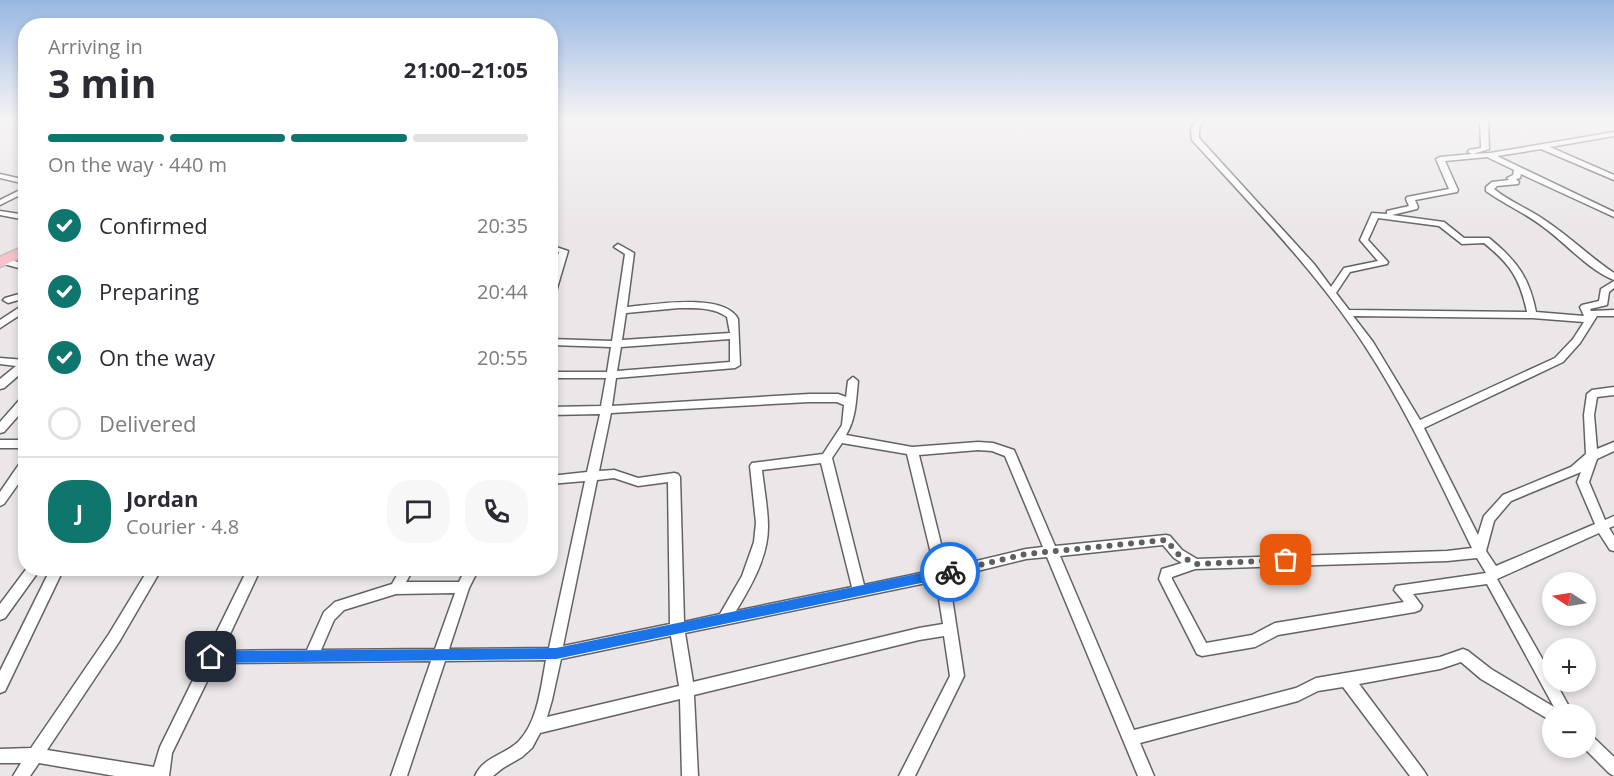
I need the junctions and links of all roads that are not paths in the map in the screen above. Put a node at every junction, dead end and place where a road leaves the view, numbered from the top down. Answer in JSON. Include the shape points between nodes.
{"nodes":[{"id":1,"x":1211,"y":156,"type":"edge"},
{"id":2,"x":1453,"y":156,"type":"edge"},
{"id":3,"x":1473,"y":156,"type":"edge"},
{"id":4,"x":1491,"y":156,"type":"edge"},
{"id":5,"x":1564,"y":156,"type":"edge"},
{"id":6,"x":1440,"y":159,"type":"junction"},
{"id":7,"x":1523,"y":171,"type":"junction"},
{"id":8,"x":0,"y":176,"type":"edge"},
{"id":9,"x":1614,"y":178,"type":"edge"},
{"id":10,"x":18,"y":180,"type":"edge"},
{"id":11,"x":18,"y":193,"type":"edge"},
{"id":12,"x":0,"y":203,"type":"edge"},
{"id":13,"x":0,"y":213,"type":"edge"},
{"id":14,"x":1614,"y":214,"type":"edge"},
{"id":15,"x":1375,"y":215,"type":"junction"},
{"id":16,"x":18,"y":216,"type":"edge"},
{"id":17,"x":618,"y":247,"type":"dead end"},
{"id":18,"x":558,"y":248,"type":"edge"},
{"id":19,"x":18,"y":249,"type":"edge"},
{"id":20,"x":18,"y":253,"type":"edge"},
{"id":21,"x":1,"y":261,"type":"edge"},
{"id":22,"x":558,"y":263,"type":"edge"},
{"id":23,"x":18,"y":265,"type":"edge"},
{"id":24,"x":1614,"y":277,"type":"edge"},
{"id":25,"x":1614,"y":284,"type":"edge"},
{"id":26,"x":1332,"y":292,"type":"junction"},
{"id":27,"x":18,"y":297,"type":"edge"},
{"id":28,"x":8,"y":300,"type":"dead end"},
{"id":29,"x":621,"y":310,"type":"junction"},
{"id":30,"x":18,"y":312,"type":"edge"},
{"id":31,"x":1346,"y":313,"type":"junction"},
{"id":32,"x":1614,"y":313,"type":"edge"},
{"id":33,"x":1532,"y":315,"type":"junction"},
{"id":34,"x":1590,"y":319,"type":"junction"},
{"id":35,"x":0,"y":325,"type":"edge"},
{"id":36,"x":733,"y":336,"type":"junction"},
{"id":37,"x":558,"y":342,"type":"edge"},
{"id":38,"x":615,"y":344,"type":"junction"},
{"id":39,"x":0,"y":361,"type":"edge"},
{"id":40,"x":18,"y":363,"type":"edge"},
{"id":41,"x":18,"y":370,"type":"edge"},
{"id":42,"x":558,"y":375,"type":"edge"},
{"id":43,"x":610,"y":375,"type":"junction"},
{"id":44,"x":853,"y":381,"type":"dead end"},
{"id":45,"x":0,"y":386,"type":"edge"},
{"id":46,"x":1614,"y":391,"type":"edge"},
{"id":47,"x":850,"y":403,"type":"junction"},
{"id":48,"x":18,"y":409,"type":"edge"},
{"id":49,"x":606,"y":410,"type":"junction"},
{"id":50,"x":558,"y":411,"type":"edge"},
{"id":51,"x":1418,"y":426,"type":"junction"},
{"id":52,"x":0,"y":429,"type":"edge"},
{"id":53,"x":838,"y":438,"type":"junction"},
{"id":54,"x":0,"y":444,"type":"edge"},
{"id":55,"x":18,"y":444,"type":"edge"},
{"id":56,"x":1614,"y":446,"type":"edge"},
{"id":57,"x":912,"y":451,"type":"junction"},
{"id":58,"x":1592,"y":456,"type":"junction"},
{"id":59,"x":826,"y":458,"type":"junction"},
{"id":60,"x":18,"y":474,"type":"edge"},
{"id":61,"x":591,"y":475,"type":"junction"},
{"id":62,"x":558,"y":479,"type":"edge"},
{"id":63,"x":1,"y":498,"type":"edge"},
{"id":64,"x":1614,"y":521,"type":"edge"},
{"id":65,"x":1602,"y":527,"type":"junction"},
{"id":66,"x":1614,"y":546,"type":"edge"},
{"id":67,"x":1051,"y":551,"type":"junction"},
{"id":68,"x":1480,"y":552,"type":"junction"},
{"id":69,"x":1195,"y":564,"type":"junction"},
{"id":70,"x":942,"y":574,"type":"junction"},
{"id":71,"x":29,"y":576,"type":"edge"},
{"id":72,"x":54,"y":576,"type":"edge"},
{"id":73,"x":151,"y":576,"type":"edge"},
{"id":74,"x":251,"y":576,"type":"edge"},
{"id":75,"x":403,"y":576,"type":"edge"},
{"id":76,"x":469,"y":576,"type":"edge"},
{"id":77,"x":1492,"y":576,"type":"junction"},
{"id":78,"x":463,"y":587,"type":"junction"},
{"id":79,"x":396,"y":588,"type":"junction"},
{"id":80,"x":860,"y":591,"type":"junction"},
{"id":81,"x":0,"y":614,"type":"edge"},
{"id":82,"x":724,"y":619,"type":"junction"},
{"id":83,"x":677,"y":629,"type":"junction"},
{"id":84,"x":949,"y":629,"type":"junction"},
{"id":85,"x":442,"y":653,"type":"junction"},
{"id":86,"x":556,"y":654,"type":"junction"},
{"id":87,"x":312,"y":655,"type":"junction"},
{"id":88,"x":211,"y":657,"type":"junction"},
{"id":89,"x":1347,"y":680,"type":"junction"},
{"id":90,"x":0,"y":686,"type":"edge"},
{"id":91,"x":687,"y":689,"type":"junction"},
{"id":92,"x":1561,"y":704,"type":"edge"},
{"id":93,"x":1542,"y":707,"type":"edge"},
{"id":94,"x":536,"y":727,"type":"junction"},
{"id":95,"x":1131,"y":738,"type":"junction"},
{"id":96,"x":1596,"y":750,"type":"edge"},
{"id":97,"x":34,"y":755,"type":"junction"},
{"id":98,"x":0,"y":756,"type":"edge"},
{"id":99,"x":1614,"y":768,"type":"edge"},
{"id":100,"x":154,"y":775,"type":"edge"},
{"id":101,"x":21,"y":776,"type":"edge"},
{"id":102,"x":399,"y":776,"type":"edge"},
{"id":103,"x":483,"y":776,"type":"edge"},
{"id":104,"x":690,"y":776,"type":"edge"},
{"id":105,"x":907,"y":776,"type":"edge"},
{"id":106,"x":1146,"y":776,"type":"edge"},
{"id":107,"x":1419,"y":776,"type":"edge"}],
"edges":[{"from":1,"to":26,"type":"street"},
{"from":2,"to":6,"type":"street"},
{"from":3,"to":6,"type":"street"},
{"from":4,"to":7,"type":"street"},
{"from":5,"to":9,"type":"street"},
{"from":6,"to":15,"type":"street","via":[[1454,190],[1410,199],[1414,207]]},
{"from":7,"to":14,"type":"street"},
{"from":7,"to":24,"type":"street","via":[[1511,178],[1515,182],[1495,184],[1490,189],[1544,223]]},
{"from":8,"to":10,"type":"street"},
{"from":11,"to":12,"type":"street"},
{"from":13,"to":16,"type":"street"},
{"from":15,"to":26,"type":"street","via":[[1364,240],[1384,262],[1347,270]]},
{"from":15,"to":33,"type":"street","via":[[1441,224],[1462,240],[1486,240],[1517,269],[1526,284]]},
{"from":17,"to":29,"type":"street","via":[[630,252]]},
{"from":18,"to":22,"type":"street","via":[[564,251]]},
{"from":19,"to":21,"type":"main road"},
{"from":20,"to":21,"type":"main road"},
{"from":21,"to":23,"type":"street"},
{"from":25,"to":34,"type":"street","via":[[1604,291],[1604,303],[1585,307]]},
{"from":26,"to":31,"type":"street"},
{"from":27,"to":28,"type":"street"},
{"from":29,"to":36,"type":"street","via":[[701,305],[723,308],[732,315]]},
{"from":29,"to":38,"type":"street"},
{"from":30,"to":35,"type":"street"},
{"from":31,"to":33,"type":"street"},
{"from":31,"to":51,"type":"street"},
{"from":32,"to":34,"type":"street","via":[[1594,313]]},
{"from":33,"to":34,"type":"street"},
{"from":34,"to":51,"type":"street","via":[[1576,345],[1559,360]]},
{"from":36,"to":38,"type":"street"},
{"from":36,"to":43,"type":"street","via":[[735,365]]},
{"from":37,"to":38,"type":"street"},
{"from":38,"to":43,"type":"street"},
{"from":39,"to":40,"type":"street"},
{"from":41,"to":45,"type":"street"},
{"from":42,"to":43,"type":"street"},
{"from":43,"to":49,"type":"street"},
{"from":44,"to":47,"type":"street"},
{"from":46,"to":58,"type":"street","via":[[1592,394]]},
{"from":47,"to":49,"type":"street","via":[[838,398],[809,398]]},
{"from":47,"to":53,"type":"street","via":[[847,425]]},
{"from":48,"to":52,"type":"street"},
{"from":49,"to":50,"type":"street"},
{"from":49,"to":61,"type":"street"},
{"from":51,"to":68,"type":"street"},
{"from":53,"to":57,"type":"street"},
{"from":53,"to":59,"type":"street"},
{"from":54,"to":55,"type":"street"},
{"from":56,"to":58,"type":"street"},
{"from":57,"to":67,"type":"street","via":[[978,446],[1010,453]]},
{"from":57,"to":70,"type":"street"},
{"from":58,"to":65,"type":"street","via":[[1583,482]]},
{"from":58,"to":68,"type":"street","via":[[1575,470],[1507,498],[1488,519]]},
{"from":59,"to":80,"type":"street"},
{"from":59,"to":82,"type":"street","via":[[756,466],[762,530],[757,557],[744,588]]},
{"from":60,"to":63,"type":"street"},
{"from":61,"to":62,"type":"street"},
{"from":61,"to":83,"type":"street","via":[[614,474],[638,482],[674,477]]},
{"from":61,"to":86,"type":"street"},
{"from":64,"to":65,"type":"street"},
{"from":65,"to":66,"type":"street"},
{"from":65,"to":77,"type":"street"},
{"from":67,"to":69,"type":"street","via":[[1166,540],[1178,554]]},
{"from":67,"to":70,"type":"street"},
{"from":67,"to":95,"type":"street"},
{"from":68,"to":69,"type":"street"},
{"from":68,"to":77,"type":"street"},
{"from":69,"to":77,"type":"street","via":[[1167,573],[1166,579],[1202,650],[1255,641],[1275,629],[1415,606],[1401,590]]},
{"from":70,"to":80,"type":"street"},
{"from":70,"to":84,"type":"street"},
{"from":71,"to":81,"type":"street"},
{"from":72,"to":90,"type":"street"},
{"from":73,"to":97,"type":"street"},
{"from":74,"to":88,"type":"street"},
{"from":75,"to":79,"type":"street"},
{"from":76,"to":78,"type":"street"},
{"from":77,"to":92,"type":"street"},
{"from":78,"to":79,"type":"street"},
{"from":78,"to":85,"type":"street"},
{"from":79,"to":87,"type":"street","via":[[339,606],[329,616]]},
{"from":80,"to":82,"type":"street"},
{"from":82,"to":83,"type":"street"},
{"from":83,"to":86,"type":"street"},
{"from":83,"to":91,"type":"street"},
{"from":84,"to":91,"type":"street"},
{"from":84,"to":105,"type":"street","via":[[957,676]]},
{"from":85,"to":86,"type":"street"},
{"from":85,"to":87,"type":"street"},
{"from":85,"to":102,"type":"street"},
{"from":86,"to":94,"type":"street"},
{"from":87,"to":88,"type":"street"},
{"from":88,"to":100,"type":"street"},
{"from":89,"to":93,"type":"street","via":[[1463,655],[1486,674]]},
{"from":89,"to":95,"type":"street","via":[[1316,685],[1298,694]]},
{"from":89,"to":107,"type":"street"},
{"from":91,"to":94,"type":"street"},
{"from":91,"to":104,"type":"street"},
{"from":94,"to":103,"type":"street","via":[[522,748],[493,763]]},
{"from":95,"to":106,"type":"street"},
{"from":96,"to":99,"type":"street"},
{"from":97,"to":98,"type":"street"},
{"from":97,"to":100,"type":"street"},
{"from":97,"to":101,"type":"street"}]}
